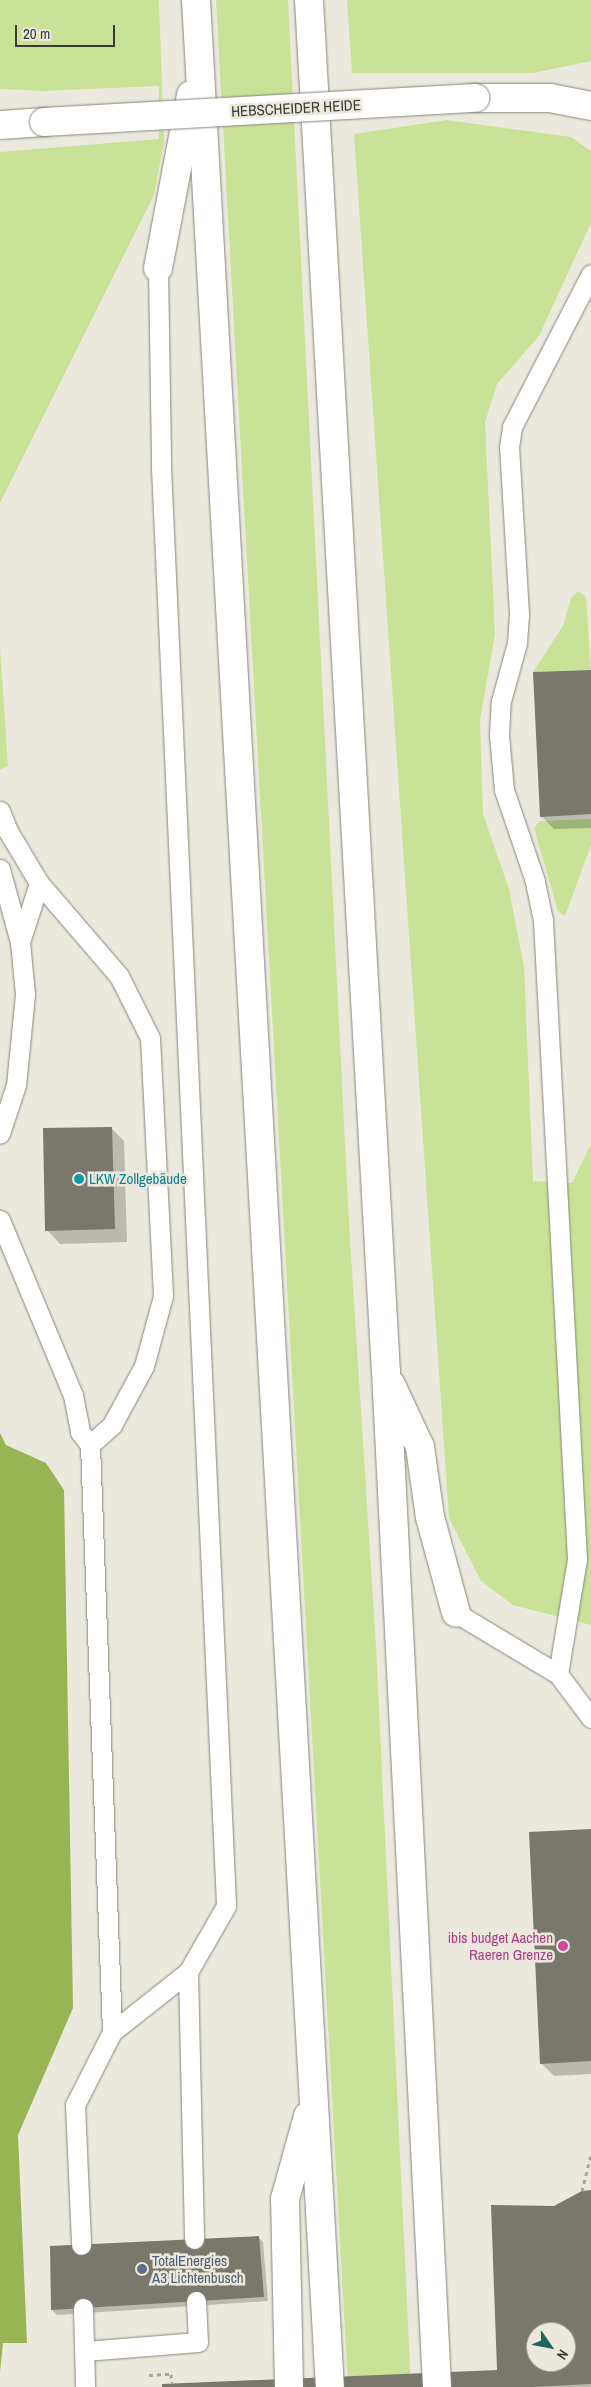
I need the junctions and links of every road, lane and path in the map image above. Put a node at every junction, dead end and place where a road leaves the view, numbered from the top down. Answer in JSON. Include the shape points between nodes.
{"nodes":[{"id":1,"x":196,"y":0,"type":"edge"},
{"id":2,"x":309,"y":0,"type":"edge"},
{"id":3,"x":199,"y":52,"type":"junction"},
{"id":4,"x":591,"y":106,"type":"edge"},
{"id":5,"x":0,"y":125,"type":"edge"},
{"id":6,"x":158,"y":268,"type":"joint"},
{"id":7,"x":591,"y":274,"type":"edge"},
{"id":8,"x":0,"y":811,"type":"edge"},
{"id":9,"x":0,"y":869,"type":"edge"},
{"id":10,"x":39,"y":883,"type":"junction"},
{"id":11,"x":20,"y":942,"type":"junction"},
{"id":12,"x":0,"y":1133,"type":"edge"},
{"id":13,"x":0,"y":1220,"type":"edge"},
{"id":14,"x":386,"y":1372,"type":"junction"},
{"id":15,"x":90,"y":1444,"type":"junction"},
{"id":16,"x":456,"y":1613,"type":"joint"},
{"id":17,"x":558,"y":1674,"type":"junction"},
{"id":18,"x":591,"y":1718,"type":"edge"},
{"id":19,"x":188,"y":1972,"type":"junction"},
{"id":20,"x":112,"y":2032,"type":"junction"},
{"id":21,"x":314,"y":2096,"type":"junction"},
{"id":22,"x":591,"y":2154,"type":"edge"},
{"id":23,"x":582,"y":2191,"type":"dead end"},
{"id":24,"x":194,"y":2239,"type":"dead end"},
{"id":25,"x":81,"y":2245,"type":"dead end"},
{"id":26,"x":196,"y":2301,"type":"dead end"},
{"id":27,"x":83,"y":2308,"type":"dead end"},
{"id":28,"x":85,"y":2352,"type":"junction"},
{"id":29,"x":85,"y":2387,"type":"edge"},
{"id":30,"x":289,"y":2387,"type":"edge"},
{"id":31,"x":330,"y":2387,"type":"edge"},
{"id":32,"x":437,"y":2387,"type":"edge"}],
"edges":[{"from":1,"to":3,"type":"main road"},
{"from":2,"to":14,"type":"main road"},
{"from":3,"to":6,"type":"main road"},
{"from":3,"to":21,"type":"main road"},
{"from":4,"to":5,"type":"main road","name":"HEBSCHEIDER HEIDE","bridge":true,"via":[[550,98],[475,98]]},
{"from":6,"to":19,"type":"lane","via":[[162,487],[226,1906]]},
{"from":7,"to":17,"type":"lane","via":[[512,427],[509,447],[519,614],[517,643],[501,701],[499,735],[504,790],[535,882],[543,920],[576,1559]]},
{"from":8,"to":10,"type":"lane"},
{"from":9,"to":11,"type":"lane"},
{"from":10,"to":11,"type":"lane"},
{"from":10,"to":15,"type":"lane","via":[[119,976],[150,1038],[163,1296],[144,1366],[112,1425]]},
{"from":11,"to":12,"type":"lane","via":[[25,994],[16,1085]]},
{"from":13,"to":15,"type":"lane","via":[[73,1395],[80,1432]]},
{"from":14,"to":16,"type":"main road","via":[[420,1447],[430,1516]]},
{"from":14,"to":32,"type":"main road"},
{"from":15,"to":20,"type":"lane"},
{"from":16,"to":17,"type":"lane"},
{"from":17,"to":18,"type":"lane"},
{"from":19,"to":20,"type":"lane"},
{"from":19,"to":24,"type":"lane"},
{"from":20,"to":25,"type":"lane","via":[[75,2104]]},
{"from":21,"to":30,"type":"main road","via":[[285,2199]]},
{"from":21,"to":31,"type":"main road"},
{"from":22,"to":23,"type":"path"},
{"from":26,"to":28,"type":"lane","via":[[198,2342]]},
{"from":27,"to":28,"type":"lane"},
{"from":28,"to":29,"type":"lane"}]}
